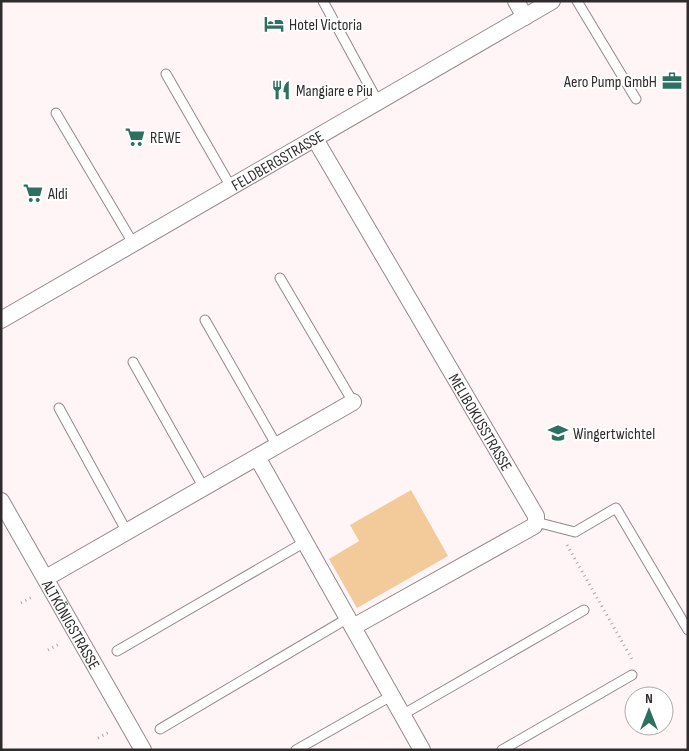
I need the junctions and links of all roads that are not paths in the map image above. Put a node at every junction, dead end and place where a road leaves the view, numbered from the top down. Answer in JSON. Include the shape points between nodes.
{"nodes":[{"id":1,"x":322,"y":1,"type":"edge"},
{"id":2,"x":516,"y":1,"type":"edge"},
{"id":3,"x":552,"y":1,"type":"edge"},
{"id":4,"x":577,"y":1,"type":"edge"},
{"id":5,"x":526,"y":17,"type":"junction"},
{"id":6,"x":166,"y":74,"type":"dead end"},
{"id":7,"x":636,"y":99,"type":"dead end"},
{"id":8,"x":378,"y":102,"type":"junction"},
{"id":9,"x":56,"y":112,"type":"dead end"},
{"id":10,"x":315,"y":138,"type":"junction"},
{"id":11,"x":231,"y":187,"type":"junction"},
{"id":12,"x":134,"y":243,"type":"junction"},
{"id":13,"x":280,"y":278,"type":"dead end"},
{"id":14,"x":1,"y":320,"type":"edge"},
{"id":15,"x":205,"y":320,"type":"dead end"},
{"id":16,"x":133,"y":362,"type":"dead end"},
{"id":17,"x":353,"y":402,"type":"joint"},
{"id":18,"x":58,"y":408,"type":"dead end"},
{"id":19,"x":277,"y":446,"type":"junction"},
{"id":20,"x":257,"y":457,"type":"junction"},
{"id":21,"x":204,"y":488,"type":"junction"},
{"id":22,"x":1,"y":501,"type":"edge"},
{"id":23,"x":536,"y":522,"type":"junction"},
{"id":24,"x":127,"y":532,"type":"junction"},
{"id":25,"x":305,"y":542,"type":"junction"},
{"id":26,"x":46,"y":578,"type":"junction"},
{"id":27,"x":584,"y":610,"type":"dead end"},
{"id":28,"x":350,"y":623,"type":"junction"},
{"id":29,"x":688,"y":630,"type":"edge"},
{"id":30,"x":117,"y":651,"type":"dead end"},
{"id":31,"x":632,"y":676,"type":"dead end"},
{"id":32,"x":391,"y":696,"type":"junction"},
{"id":33,"x":402,"y":714,"type":"junction"},
{"id":34,"x":160,"y":729,"type":"dead end"},
{"id":35,"x":143,"y":750,"type":"edge"},
{"id":36,"x":296,"y":750,"type":"edge"},
{"id":37,"x":422,"y":750,"type":"edge"},
{"id":38,"x":502,"y":750,"type":"edge"}],
"edges":[{"from":1,"to":8,"type":"lane"},
{"from":2,"to":5,"type":"street"},
{"from":3,"to":5,"type":"street","name":"FELDBERGSTRASSE"},
{"from":4,"to":7,"type":"lane"},
{"from":5,"to":8,"type":"street","name":"FELDBERGSTRASSE"},
{"from":6,"to":11,"type":"lane"},
{"from":8,"to":10,"type":"street","name":"FELDBERGSTRASSE"},
{"from":9,"to":12,"type":"lane"},
{"from":10,"to":11,"type":"street","name":"FELDBERGSTRASSE"},
{"from":10,"to":23,"type":"street","name":"MELIBOKUSSTRASSE","via":[[536,516]]},
{"from":11,"to":12,"type":"street","name":"FELDBERGSTRASSE"},
{"from":12,"to":14,"type":"street","name":"FELDBERGSTRASSE"},
{"from":13,"to":17,"type":"lane"},
{"from":15,"to":19,"type":"lane"},
{"from":16,"to":21,"type":"lane"},
{"from":17,"to":19,"type":"street"},
{"from":18,"to":24,"type":"lane"},
{"from":19,"to":20,"type":"street"},
{"from":20,"to":21,"type":"street"},
{"from":20,"to":25,"type":"street"},
{"from":21,"to":24,"type":"street"},
{"from":22,"to":26,"type":"street","name":"ALTKÖNIGSTRASSE"},
{"from":23,"to":28,"type":"street","via":[[534,526]]},
{"from":23,"to":29,"type":"lane","via":[[575,532],[616,508]]},
{"from":24,"to":26,"type":"street"},
{"from":25,"to":28,"type":"street"},
{"from":25,"to":30,"type":"lane"},
{"from":26,"to":35,"type":"street","name":"ALTKÖNIGSTRASSE"},
{"from":27,"to":33,"type":"lane"},
{"from":28,"to":32,"type":"street"},
{"from":28,"to":34,"type":"lane"},
{"from":31,"to":38,"type":"lane"},
{"from":32,"to":33,"type":"street"},
{"from":32,"to":36,"type":"lane"},
{"from":33,"to":37,"type":"street"}]}
